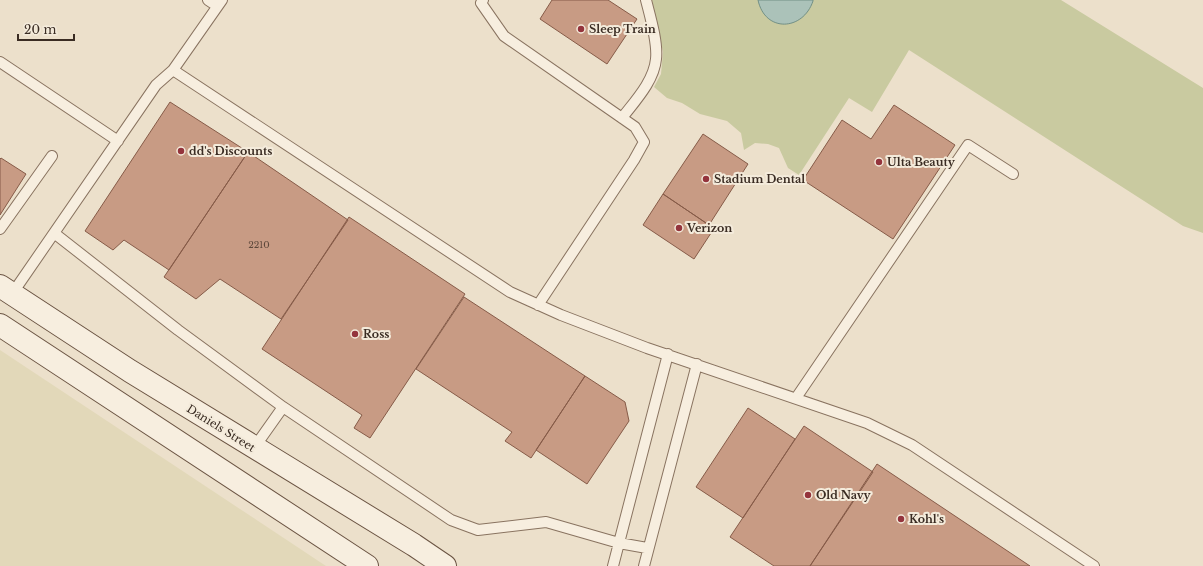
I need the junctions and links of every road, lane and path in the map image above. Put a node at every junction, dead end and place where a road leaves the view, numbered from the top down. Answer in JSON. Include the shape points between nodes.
{"nodes":[{"id":1,"x":208,"y":0,"type":"edge"},
{"id":2,"x":483,"y":0,"type":"edge"},
{"id":3,"x":646,"y":0,"type":"edge"},
{"id":4,"x":219,"y":3,"type":"edge"},
{"id":5,"x":0,"y":62,"type":"edge"},
{"id":6,"x":173,"y":70,"type":"junction"},
{"id":7,"x":622,"y":118,"type":"junction"},
{"id":8,"x":118,"y":142,"type":"junction"},
{"id":9,"x":52,"y":156,"type":"dead end"},
{"id":10,"x":1013,"y":174,"type":"dead end"},
{"id":11,"x":0,"y":229,"type":"edge"},
{"id":12,"x":54,"y":233,"type":"junction"},
{"id":13,"x":4,"y":293,"type":"edge"},
{"id":14,"x":538,"y":305,"type":"junction"},
{"id":15,"x":0,"y":325,"type":"edge"},
{"id":16,"x":668,"y":354,"type":"junction"},
{"id":17,"x":697,"y":364,"type":"junction"},
{"id":18,"x":796,"y":398,"type":"junction"},
{"id":19,"x":282,"y":407,"type":"junction"},
{"id":20,"x":254,"y":448,"type":"junction"},
{"id":21,"x":619,"y":543,"type":"junction"},
{"id":22,"x":647,"y":548,"type":"junction"},
{"id":23,"x":367,"y":566,"type":"edge"},
{"id":24,"x":445,"y":566,"type":"edge"},
{"id":25,"x":613,"y":566,"type":"edge"},
{"id":26,"x":644,"y":566,"type":"edge"},
{"id":27,"x":1094,"y":566,"type":"edge"}],
"edges":[{"from":1,"to":4,"type":"lane"},
{"from":2,"to":7,"type":"lane","via":[[482,3],[504,36]]},
{"from":3,"to":7,"type":"lane","via":[[656,58],[653,72]]},
{"from":4,"to":6,"type":"lane"},
{"from":5,"to":8,"type":"lane"},
{"from":6,"to":8,"type":"lane","via":[[156,85]]},
{"from":6,"to":14,"type":"lane","via":[[510,292]]},
{"from":7,"to":14,"type":"lane","via":[[635,127],[644,142]]},
{"from":8,"to":12,"type":"lane"},
{"from":9,"to":11,"type":"lane"},
{"from":10,"to":18,"type":"lane","via":[[968,145]]},
{"from":12,"to":13,"type":"lane"},
{"from":12,"to":19,"type":"lane"},
{"from":13,"to":20,"type":"main road","name":"Daniels Street"},
{"from":14,"to":16,"type":"lane","via":[[561,316]]},
{"from":15,"to":23,"type":"main road"},
{"from":16,"to":17,"type":"lane"},
{"from":16,"to":21,"type":"lane"},
{"from":17,"to":18,"type":"lane"},
{"from":17,"to":22,"type":"lane"},
{"from":18,"to":27,"type":"lane","via":[[868,423],[912,445]]},
{"from":19,"to":20,"type":"lane"},
{"from":19,"to":21,"type":"lane","via":[[451,520],[478,530],[546,522]]},
{"from":20,"to":24,"type":"main road","name":"Daniels Street"},
{"from":21,"to":22,"type":"lane"},
{"from":21,"to":25,"type":"lane"},
{"from":22,"to":26,"type":"lane"}]}
